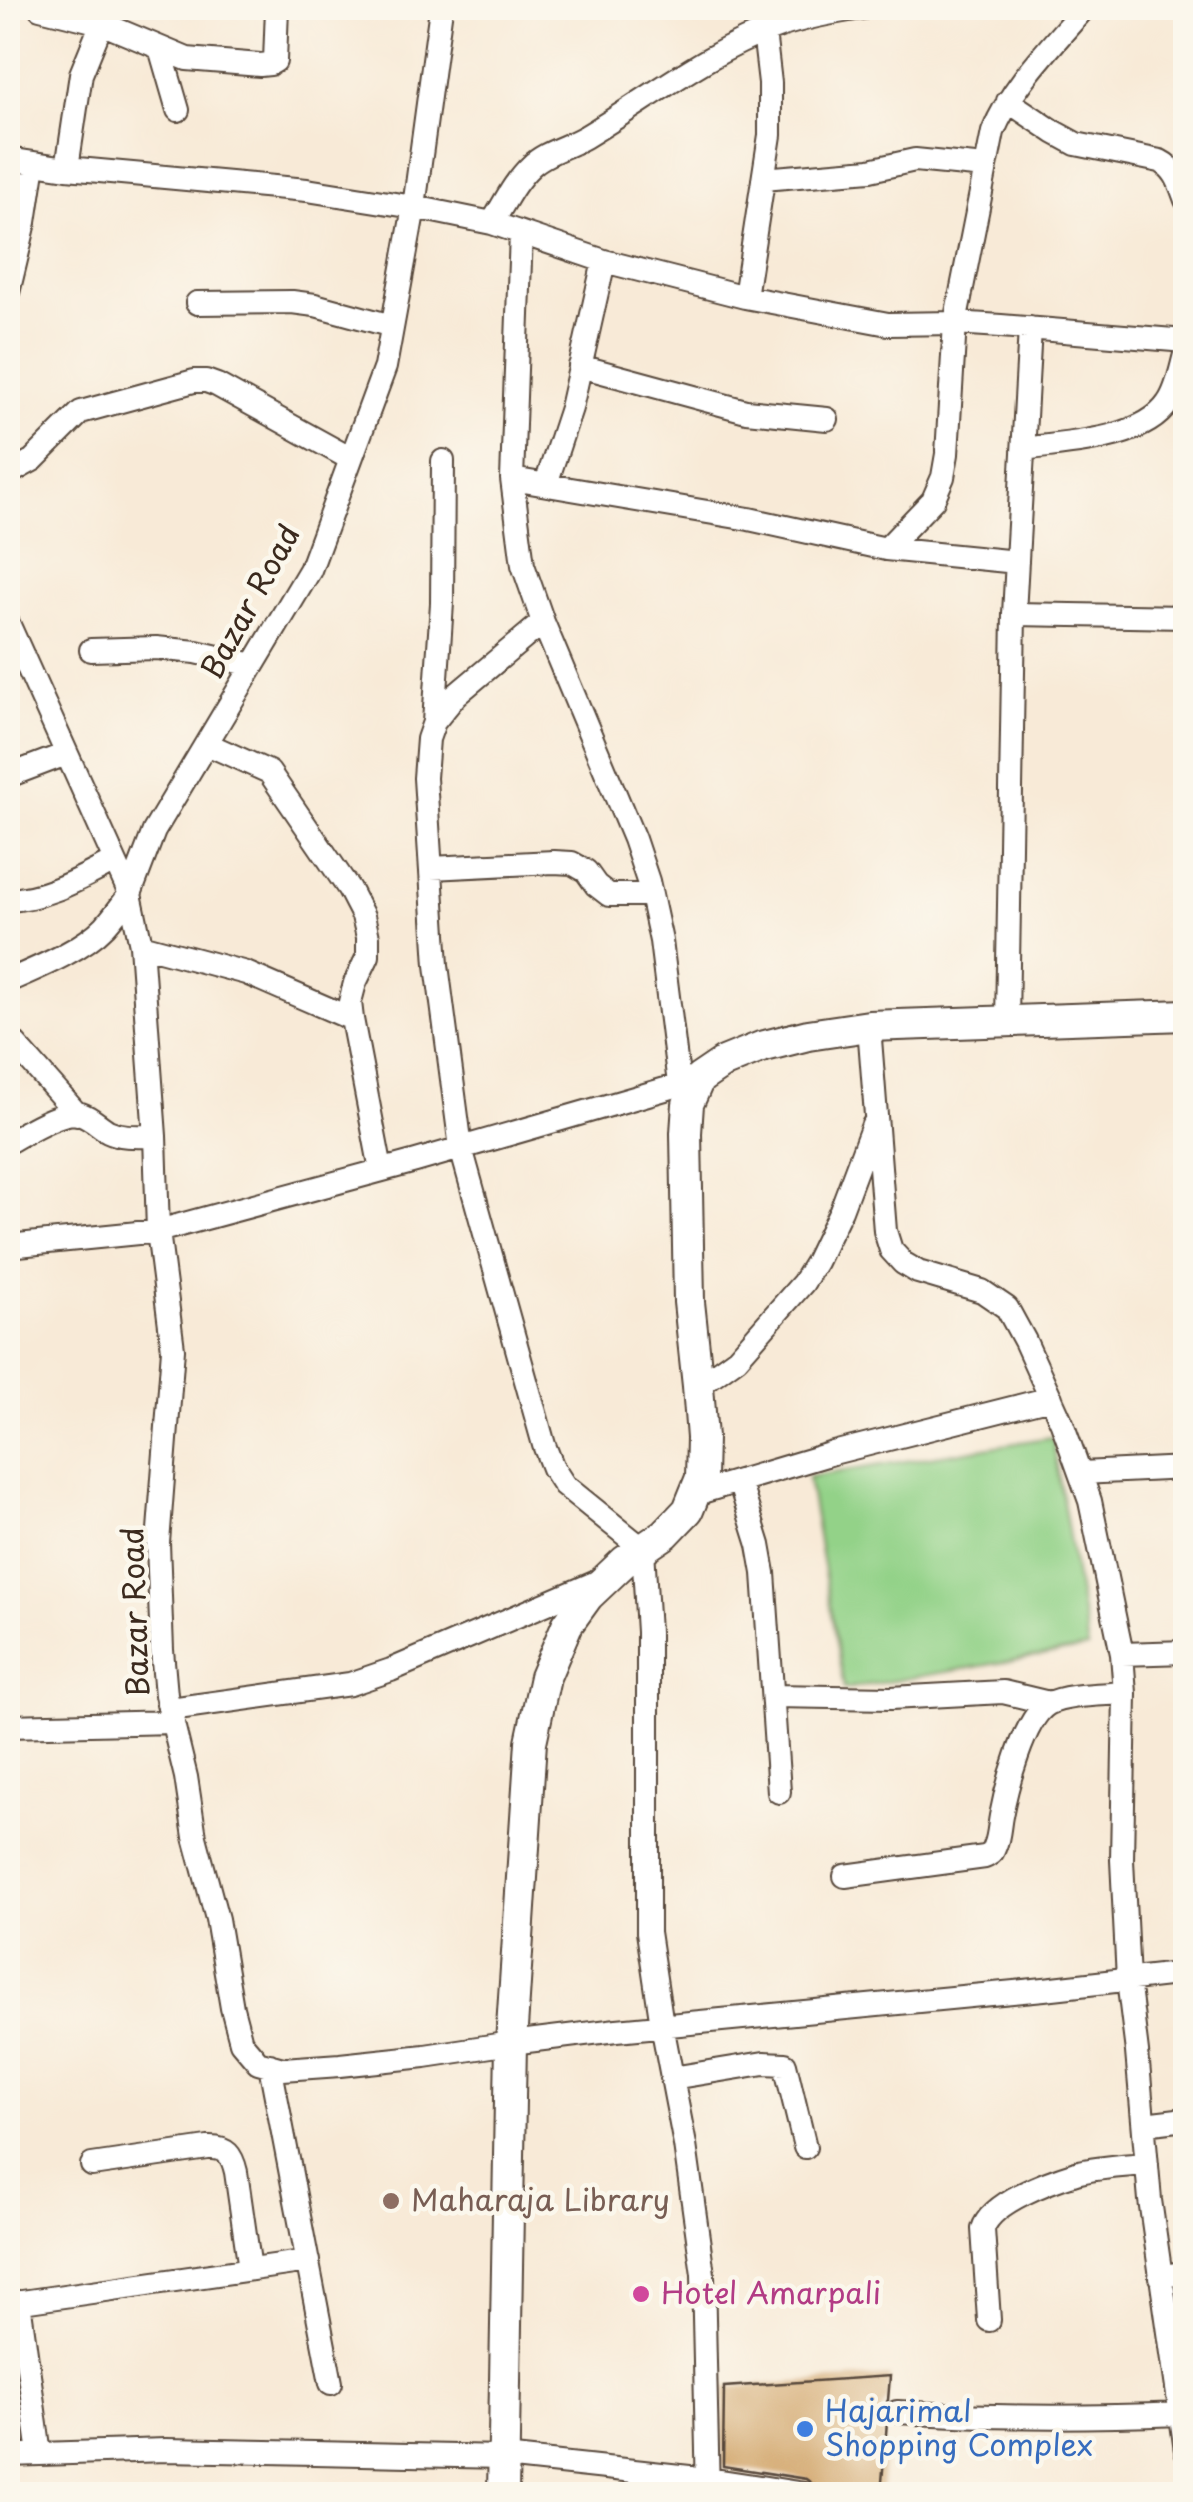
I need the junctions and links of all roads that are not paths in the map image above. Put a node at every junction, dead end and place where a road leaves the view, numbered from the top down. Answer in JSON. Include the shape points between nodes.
{"nodes":[{"id":1,"x":40,"y":8,"type":"edge"},
{"id":2,"x":277,"y":8,"type":"edge"},
{"id":3,"x":441,"y":8,"type":"edge"},
{"id":4,"x":863,"y":8,"type":"edge"},
{"id":5,"x":1084,"y":8,"type":"edge"},
{"id":6,"x":813,"y":12,"type":"edge"},
{"id":7,"x":105,"y":15,"type":"edge"},
{"id":8,"x":764,"y":32,"type":"junction"},
{"id":9,"x":160,"y":48,"type":"junction"},
{"id":10,"x":1008,"y":100,"type":"junction"},
{"id":11,"x":178,"y":110,"type":"dead end"},
{"id":12,"x":8,"y":158,"type":"edge"},
{"id":13,"x":34,"y":163,"type":"junction"},
{"id":14,"x":67,"y":168,"type":"junction"},
{"id":15,"x":985,"y":168,"type":"junction"},
{"id":16,"x":763,"y":179,"type":"junction"},
{"id":17,"x":1186,"y":200,"type":"edge"},
{"id":18,"x":414,"y":206,"type":"junction"},
{"id":19,"x":492,"y":224,"type":"junction"},
{"id":20,"x":521,"y":233,"type":"junction"},
{"id":21,"x":604,"y":261,"type":"junction"},
{"id":22,"x":8,"y":293,"type":"edge"},
{"id":23,"x":745,"y":297,"type":"junction"},
{"id":24,"x":197,"y":303,"type":"dead end"},
{"id":25,"x":955,"y":323,"type":"junction"},
{"id":26,"x":392,"y":326,"type":"junction"},
{"id":27,"x":1030,"y":328,"type":"junction"},
{"id":28,"x":1186,"y":342,"type":"edge"},
{"id":29,"x":1186,"y":351,"type":"edge"},
{"id":30,"x":580,"y":366,"type":"junction"},
{"id":31,"x":827,"y":418,"type":"dead end"},
{"id":32,"x":1024,"y":449,"type":"junction"},
{"id":33,"x":351,"y":459,"type":"junction"},
{"id":34,"x":443,"y":460,"type":"dead end"},
{"id":35,"x":8,"y":474,"type":"edge"},
{"id":36,"x":512,"y":479,"type":"junction"},
{"id":37,"x":546,"y":484,"type":"junction"},
{"id":38,"x":886,"y":549,"type":"junction"},
{"id":39,"x":1018,"y":562,"type":"junction"},
{"id":40,"x":1014,"y":614,"type":"junction"},
{"id":41,"x":1186,"y":617,"type":"edge"},
{"id":42,"x":8,"y":622,"type":"edge"},
{"id":43,"x":543,"y":622,"type":"junction"},
{"id":44,"x":91,"y":650,"type":"dead end"},
{"id":45,"x":253,"y":665,"type":"junction"},
{"id":46,"x":434,"y":722,"type":"junction"},
{"id":47,"x":206,"y":744,"type":"junction"},
{"id":48,"x":66,"y":754,"type":"junction"},
{"id":49,"x":8,"y":776,"type":"edge"},
{"id":50,"x":114,"y":861,"type":"junction"},
{"id":51,"x":431,"y":868,"type":"junction"},
{"id":52,"x":130,"y":894,"type":"junction"},
{"id":53,"x":651,"y":894,"type":"junction"},
{"id":54,"x":8,"y":900,"type":"edge"},
{"id":55,"x":141,"y":945,"type":"junction"},
{"id":56,"x":8,"y":981,"type":"edge"},
{"id":57,"x":1186,"y":1015,"type":"edge"},
{"id":58,"x":352,"y":1019,"type":"junction"},
{"id":59,"x":1007,"y":1022,"type":"junction"},
{"id":60,"x":869,"y":1026,"type":"junction"},
{"id":61,"x":8,"y":1036,"type":"edge"},
{"id":62,"x":689,"y":1082,"type":"junction"},
{"id":63,"x":77,"y":1114,"type":"junction"},
{"id":64,"x":876,"y":1117,"type":"junction"},
{"id":65,"x":155,"y":1136,"type":"junction"},
{"id":66,"x":8,"y":1142,"type":"edge"},
{"id":67,"x":461,"y":1148,"type":"junction"},
{"id":68,"x":381,"y":1170,"type":"junction"},
{"id":69,"x":158,"y":1231,"type":"junction"},
{"id":70,"x":8,"y":1246,"type":"edge"},
{"id":71,"x":698,"y":1386,"type":"junction"},
{"id":72,"x":1051,"y":1398,"type":"junction"},
{"id":73,"x":1186,"y":1468,"type":"edge"},
{"id":74,"x":1080,"y":1473,"type":"junction"},
{"id":75,"x":740,"y":1481,"type":"junction"},
{"id":76,"x":695,"y":1494,"type":"junction"},
{"id":77,"x":642,"y":1549,"type":"junction"},
{"id":78,"x":606,"y":1578,"type":"junction"},
{"id":79,"x":1186,"y":1652,"type":"edge"},
{"id":80,"x":1122,"y":1654,"type":"junction"},
{"id":81,"x":1124,"y":1693,"type":"junction"},
{"id":82,"x":773,"y":1696,"type":"junction"},
{"id":83,"x":1049,"y":1703,"type":"junction"},
{"id":84,"x":171,"y":1716,"type":"junction"},
{"id":85,"x":8,"y":1726,"type":"edge"},
{"id":86,"x":780,"y":1792,"type":"dead end"},
{"id":87,"x":845,"y":1876,"type":"dead end"},
{"id":88,"x":1186,"y":1972,"type":"edge"},
{"id":89,"x":1128,"y":1980,"type":"junction"},
{"id":90,"x":662,"y":2026,"type":"junction"},
{"id":91,"x":510,"y":2043,"type":"junction"},
{"id":92,"x":270,"y":2065,"type":"junction"},
{"id":93,"x":672,"y":2078,"type":"junction"},
{"id":94,"x":1186,"y":2119,"type":"edge"},
{"id":95,"x":1144,"y":2124,"type":"junction"},
{"id":96,"x":805,"y":2147,"type":"dead end"},
{"id":97,"x":1147,"y":2164,"type":"junction"},
{"id":98,"x":92,"y":2165,"type":"dead end"},
{"id":99,"x":308,"y":2261,"type":"junction"},
{"id":100,"x":250,"y":2269,"type":"junction"},
{"id":101,"x":1186,"y":2272,"type":"edge"},
{"id":102,"x":1160,"y":2277,"type":"junction"},
{"id":103,"x":13,"y":2303,"type":"edge"},
{"id":104,"x":989,"y":2320,"type":"dead end"},
{"id":105,"x":1179,"y":2362,"type":"edge"},
{"id":106,"x":331,"y":2383,"type":"dead end"},
{"id":107,"x":898,"y":2412,"type":"dead end"},
{"id":108,"x":1180,"y":2414,"type":"junction"},
{"id":109,"x":1186,"y":2452,"type":"edge"},
{"id":110,"x":8,"y":2454,"type":"edge"},
{"id":111,"x":40,"y":2454,"type":"junction"},
{"id":112,"x":504,"y":2457,"type":"junction"},
{"id":113,"x":708,"y":2487,"type":"edge"},
{"id":114,"x":503,"y":2494,"type":"edge"},
{"id":115,"x":804,"y":2494,"type":"edge"}],
"edges":[{"from":1,"to":7,"type":"street"},
{"from":2,"to":9,"type":"street","via":[[277,54],[270,64],[199,62]]},
{"from":3,"to":18,"type":"street","name":"Bazar Road"},
{"from":4,"to":6,"type":"street"},
{"from":5,"to":10,"type":"street"},
{"from":6,"to":8,"type":"street"},
{"from":7,"to":9,"type":"street"},
{"from":7,"to":14,"type":"street","via":[[81,74]]},
{"from":8,"to":16,"type":"street","via":[[771,114]]},
{"from":8,"to":19,"type":"street","via":[[535,161]]},
{"from":9,"to":11,"type":"street"},
{"from":10,"to":15,"type":"street"},
{"from":10,"to":17,"type":"street","via":[[1076,144],[1160,160],[1170,166]]},
{"from":12,"to":13,"type":"street"},
{"from":13,"to":14,"type":"street"},
{"from":13,"to":22,"type":"street"},
{"from":14,"to":18,"type":"street"},
{"from":15,"to":16,"type":"street","via":[[915,160]]},
{"from":15,"to":25,"type":"street"},
{"from":16,"to":23,"type":"street"},
{"from":18,"to":19,"type":"street"},
{"from":18,"to":26,"type":"street","name":"Bazar Road"},
{"from":19,"to":20,"type":"street"},
{"from":20,"to":21,"type":"street"},
{"from":20,"to":36,"type":"street"},
{"from":21,"to":23,"type":"street"},
{"from":21,"to":30,"type":"street"},
{"from":23,"to":25,"type":"street","via":[[888,324]]},
{"from":24,"to":26,"type":"street","via":[[292,302]]},
{"from":25,"to":27,"type":"street"},
{"from":25,"to":38,"type":"street","via":[[942,477],[932,500]]},
{"from":26,"to":33,"type":"street","name":"Bazar Road","via":[[385,367]]},
{"from":27,"to":28,"type":"street"},
{"from":27,"to":32,"type":"street"},
{"from":29,"to":32,"type":"street","via":[[1172,398],[1154,418],[1112,436]]},
{"from":30,"to":31,"type":"street","via":[[746,410]]},
{"from":30,"to":37,"type":"street"},
{"from":32,"to":39,"type":"street"},
{"from":33,"to":35,"type":"street","via":[[216,385],[194,381],[81,412],[34,460]]},
{"from":33,"to":45,"type":"street","name":"Bazar Road","via":[[310,570]]},
{"from":34,"to":46,"type":"street"},
{"from":36,"to":37,"type":"street"},
{"from":36,"to":43,"type":"street","via":[[523,566]]},
{"from":37,"to":38,"type":"street"},
{"from":38,"to":39,"type":"street"},
{"from":39,"to":40,"type":"street"},
{"from":40,"to":41,"type":"street"},
{"from":40,"to":59,"type":"street"},
{"from":42,"to":48,"type":"street","name":"Bazar Road"},
{"from":43,"to":46,"type":"street","via":[[456,695]]},
{"from":43,"to":53,"type":"street"},
{"from":44,"to":45,"type":"street","via":[[156,648]]},
{"from":45,"to":47,"type":"street","name":"Bazar Road"},
{"from":46,"to":51,"type":"street","via":[[425,778]]},
{"from":47,"to":52,"type":"street","name":"Bazar Road","via":[[154,831]]},
{"from":47,"to":58,"type":"street","via":[[269,772],[349,889],[368,937],[368,956],[350,1002]]},
{"from":48,"to":49,"type":"street"},
{"from":48,"to":50,"type":"street","name":"Bazar Road"},
{"from":50,"to":52,"type":"street","name":"Bazar Road"},
{"from":50,"to":54,"type":"street","via":[[52,892]]},
{"from":51,"to":53,"type":"street","via":[[572,863],[609,895]]},
{"from":51,"to":67,"type":"street"},
{"from":52,"to":55,"type":"street","name":"Bazar Road"},
{"from":52,"to":56,"type":"street","via":[[94,935]]},
{"from":53,"to":62,"type":"street"},
{"from":55,"to":58,"type":"street","via":[[246,973]]},
{"from":55,"to":65,"type":"street","name":"Bazar Road"},
{"from":57,"to":59,"type":"highway"},
{"from":58,"to":68,"type":"street"},
{"from":59,"to":60,"type":"highway"},
{"from":60,"to":62,"type":"highway","via":[[761,1047]]},
{"from":60,"to":64,"type":"street"},
{"from":61,"to":63,"type":"street"},
{"from":62,"to":67,"type":"street"},
{"from":62,"to":71,"type":"highway","via":[[689,1302]]},
{"from":63,"to":65,"type":"street","via":[[120,1135]]},
{"from":63,"to":66,"type":"street"},
{"from":64,"to":71,"type":"street","via":[[809,1273],[737,1358]]},
{"from":64,"to":72,"type":"street","via":[[891,1250],[918,1272],[982,1291],[1007,1308]]},
{"from":65,"to":69,"type":"street","name":"Bazar Road"},
{"from":67,"to":68,"type":"street"},
{"from":67,"to":77,"type":"street","via":[[553,1468],[564,1485]]},
{"from":68,"to":69,"type":"street"},
{"from":69,"to":70,"type":"street"},
{"from":69,"to":84,"type":"street","name":"Bazar Road","via":[[172,1348],[158,1543]]},
{"from":71,"to":76,"type":"highway","via":[[701,1478]]},
{"from":72,"to":74,"type":"street"},
{"from":72,"to":75,"type":"street"},
{"from":73,"to":74,"type":"street"},
{"from":74,"to":80,"type":"street"},
{"from":75,"to":76,"type":"street"},
{"from":75,"to":82,"type":"street","via":[[764,1573]]},
{"from":76,"to":77,"type":"highway","via":[[665,1534]]},
{"from":77,"to":78,"type":"highway"},
{"from":77,"to":90,"type":"street","via":[[648,1932]]},
{"from":78,"to":84,"type":"street","via":[[350,1684]]},
{"from":78,"to":91,"type":"highway","via":[[567,1625],[545,1677],[531,1742]]},
{"from":79,"to":80,"type":"street"},
{"from":80,"to":81,"type":"street"},
{"from":81,"to":83,"type":"street"},
{"from":81,"to":89,"type":"street"},
{"from":82,"to":83,"type":"street","via":[[1003,1692]]},
{"from":82,"to":86,"type":"street"},
{"from":83,"to":87,"type":"street","via":[[1018,1753],[992,1853]]},
{"from":84,"to":85,"type":"street"},
{"from":84,"to":92,"type":"street","name":"Bazar Road","via":[[236,2025],[241,2042],[258,2062]]},
{"from":88,"to":89,"type":"street"},
{"from":89,"to":90,"type":"street"},
{"from":89,"to":95,"type":"street"},
{"from":90,"to":91,"type":"street"},
{"from":90,"to":93,"type":"street"},
{"from":91,"to":92,"type":"street","via":[[340,2065]]},
{"from":91,"to":112,"type":"highway"},
{"from":92,"to":99,"type":"street"},
{"from":93,"to":96,"type":"street","via":[[785,2064]]},
{"from":93,"to":113,"type":"street","via":[[703,2274]]},
{"from":94,"to":95,"type":"street"},
{"from":95,"to":97,"type":"street"},
{"from":97,"to":102,"type":"street"},
{"from":97,"to":104,"type":"street","via":[[1074,2174],[986,2219]]},
{"from":98,"to":100,"type":"street","via":[[208,2148],[228,2151]]},
{"from":99,"to":100,"type":"street"},
{"from":99,"to":106,"type":"street"},
{"from":100,"to":103,"type":"street"},
{"from":101,"to":102,"type":"street"},
{"from":102,"to":105,"type":"street"},
{"from":103,"to":111,"type":"street"},
{"from":105,"to":108,"type":"street"},
{"from":107,"to":108,"type":"street","via":[[990,2418]]},
{"from":108,"to":109,"type":"street"},
{"from":110,"to":111,"type":"street"},
{"from":111,"to":112,"type":"street"},
{"from":112,"to":113,"type":"street"},
{"from":112,"to":114,"type":"highway"},
{"from":113,"to":115,"type":"street"}]}
